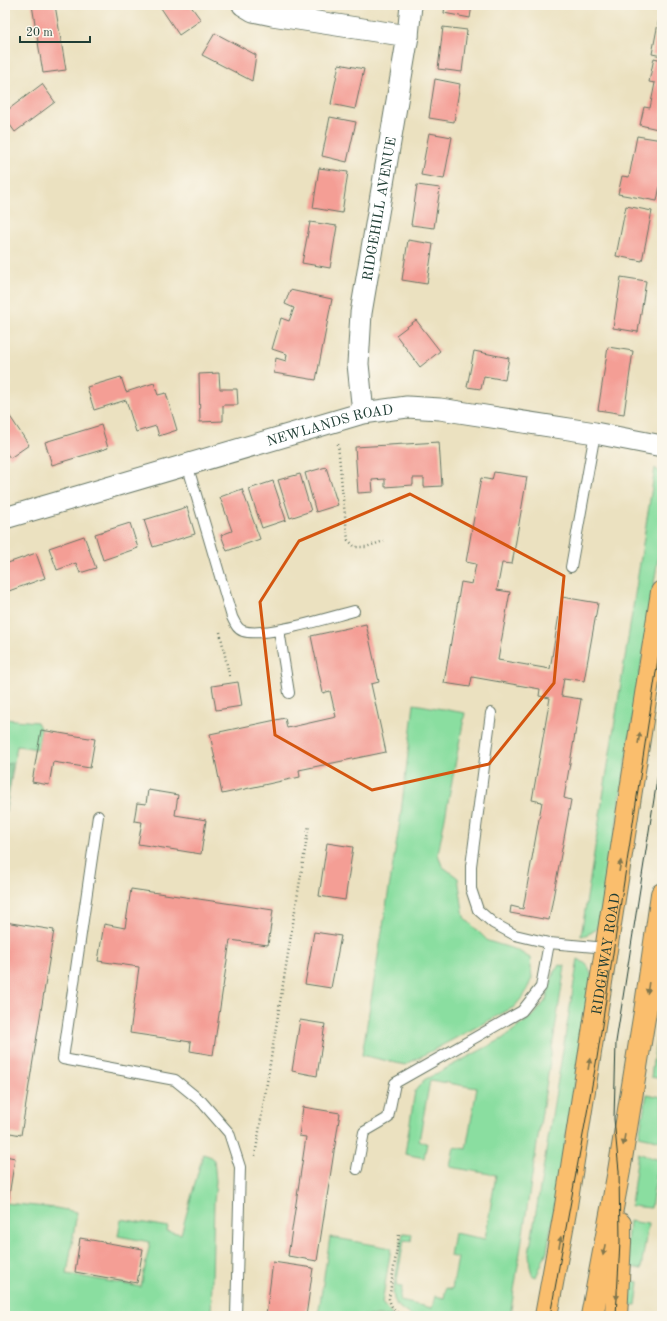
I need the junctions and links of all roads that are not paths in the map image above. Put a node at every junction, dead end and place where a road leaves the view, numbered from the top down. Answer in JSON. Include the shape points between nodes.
{"nodes":[{"id":1,"x":243,"y":5,"type":"edge"},
{"id":2,"x":411,"y":5,"type":"edge"},
{"id":3,"x":408,"y":36,"type":"junction"},
{"id":4,"x":362,"y":413,"type":"junction"},
{"id":5,"x":595,"y":433,"type":"junction"},
{"id":6,"x":662,"y":446,"type":"edge"},
{"id":7,"x":187,"y":464,"type":"junction"},
{"id":8,"x":5,"y":518,"type":"edge"},
{"id":9,"x":571,"y":567,"type":"dead end"},
{"id":10,"x":662,"y":592,"type":"edge"},
{"id":11,"x":354,"y":611,"type":"dead end"},
{"id":12,"x":279,"y":630,"type":"junction"},
{"id":13,"x":289,"y":693,"type":"dead end"},
{"id":14,"x":491,"y":712,"type":"dead end"},
{"id":15,"x":98,"y":816,"type":"dead end"},
{"id":16,"x":662,"y":894,"type":"edge"},
{"id":17,"x":549,"y":943,"type":"junction"},
{"id":18,"x":607,"y":948,"type":"junction"},
{"id":19,"x":357,"y":1169,"type":"dead end"},
{"id":20,"x":620,"y":1171,"type":"junction"},
{"id":21,"x":236,"y":1316,"type":"edge"},
{"id":22,"x":546,"y":1316,"type":"edge"},
{"id":23,"x":592,"y":1316,"type":"edge"},
{"id":24,"x":616,"y":1316,"type":"edge"}],
"edges":[{"from":1,"to":3,"type":"street","via":[[253,11],[272,15]]},
{"from":2,"to":3,"type":"street","name":"RIDGEHILL AVENUE"},
{"from":3,"to":4,"type":"street","name":"RIDGEHILL AVENUE","via":[[361,313],[358,364]]},
{"from":4,"to":5,"type":"street","name":"NEWLANDS ROAD","via":[[407,407],[440,409]]},
{"from":4,"to":7,"type":"street","name":"NEWLANDS ROAD"},
{"from":5,"to":6,"type":"street","name":"NEWLANDS ROAD"},
{"from":5,"to":9,"type":"lane"},
{"from":7,"to":8,"type":"street","name":"NEWLANDS ROAD"},
{"from":7,"to":12,"type":"lane","via":[[230,611],[238,628],[260,633]]},
{"from":18,"to":10,"type":"highway","name":"RIDGEWAY ROAD","one_way":true},
{"from":11,"to":12,"type":"lane"},
{"from":12,"to":13,"type":"lane"},
{"from":14,"to":17,"type":"lane","via":[[471,866],[471,889],[478,910],[493,923],[515,935]]},
{"from":15,"to":21,"type":"lane","via":[[63,1059],[175,1080],[202,1102],[229,1133],[240,1168]]},
{"from":16,"to":20,"type":"highway","one_way":true},
{"from":17,"to":18,"type":"lane"},
{"from":17,"to":19,"type":"lane","via":[[541,987],[522,1011],[395,1083],[388,1118],[364,1132]]},
{"from":22,"to":18,"type":"highway","name":"RIDGEWAY ROAD","one_way":true},
{"from":20,"to":23,"type":"highway","one_way":true},
{"from":20,"to":24,"type":"highway","one_way":true}]}
